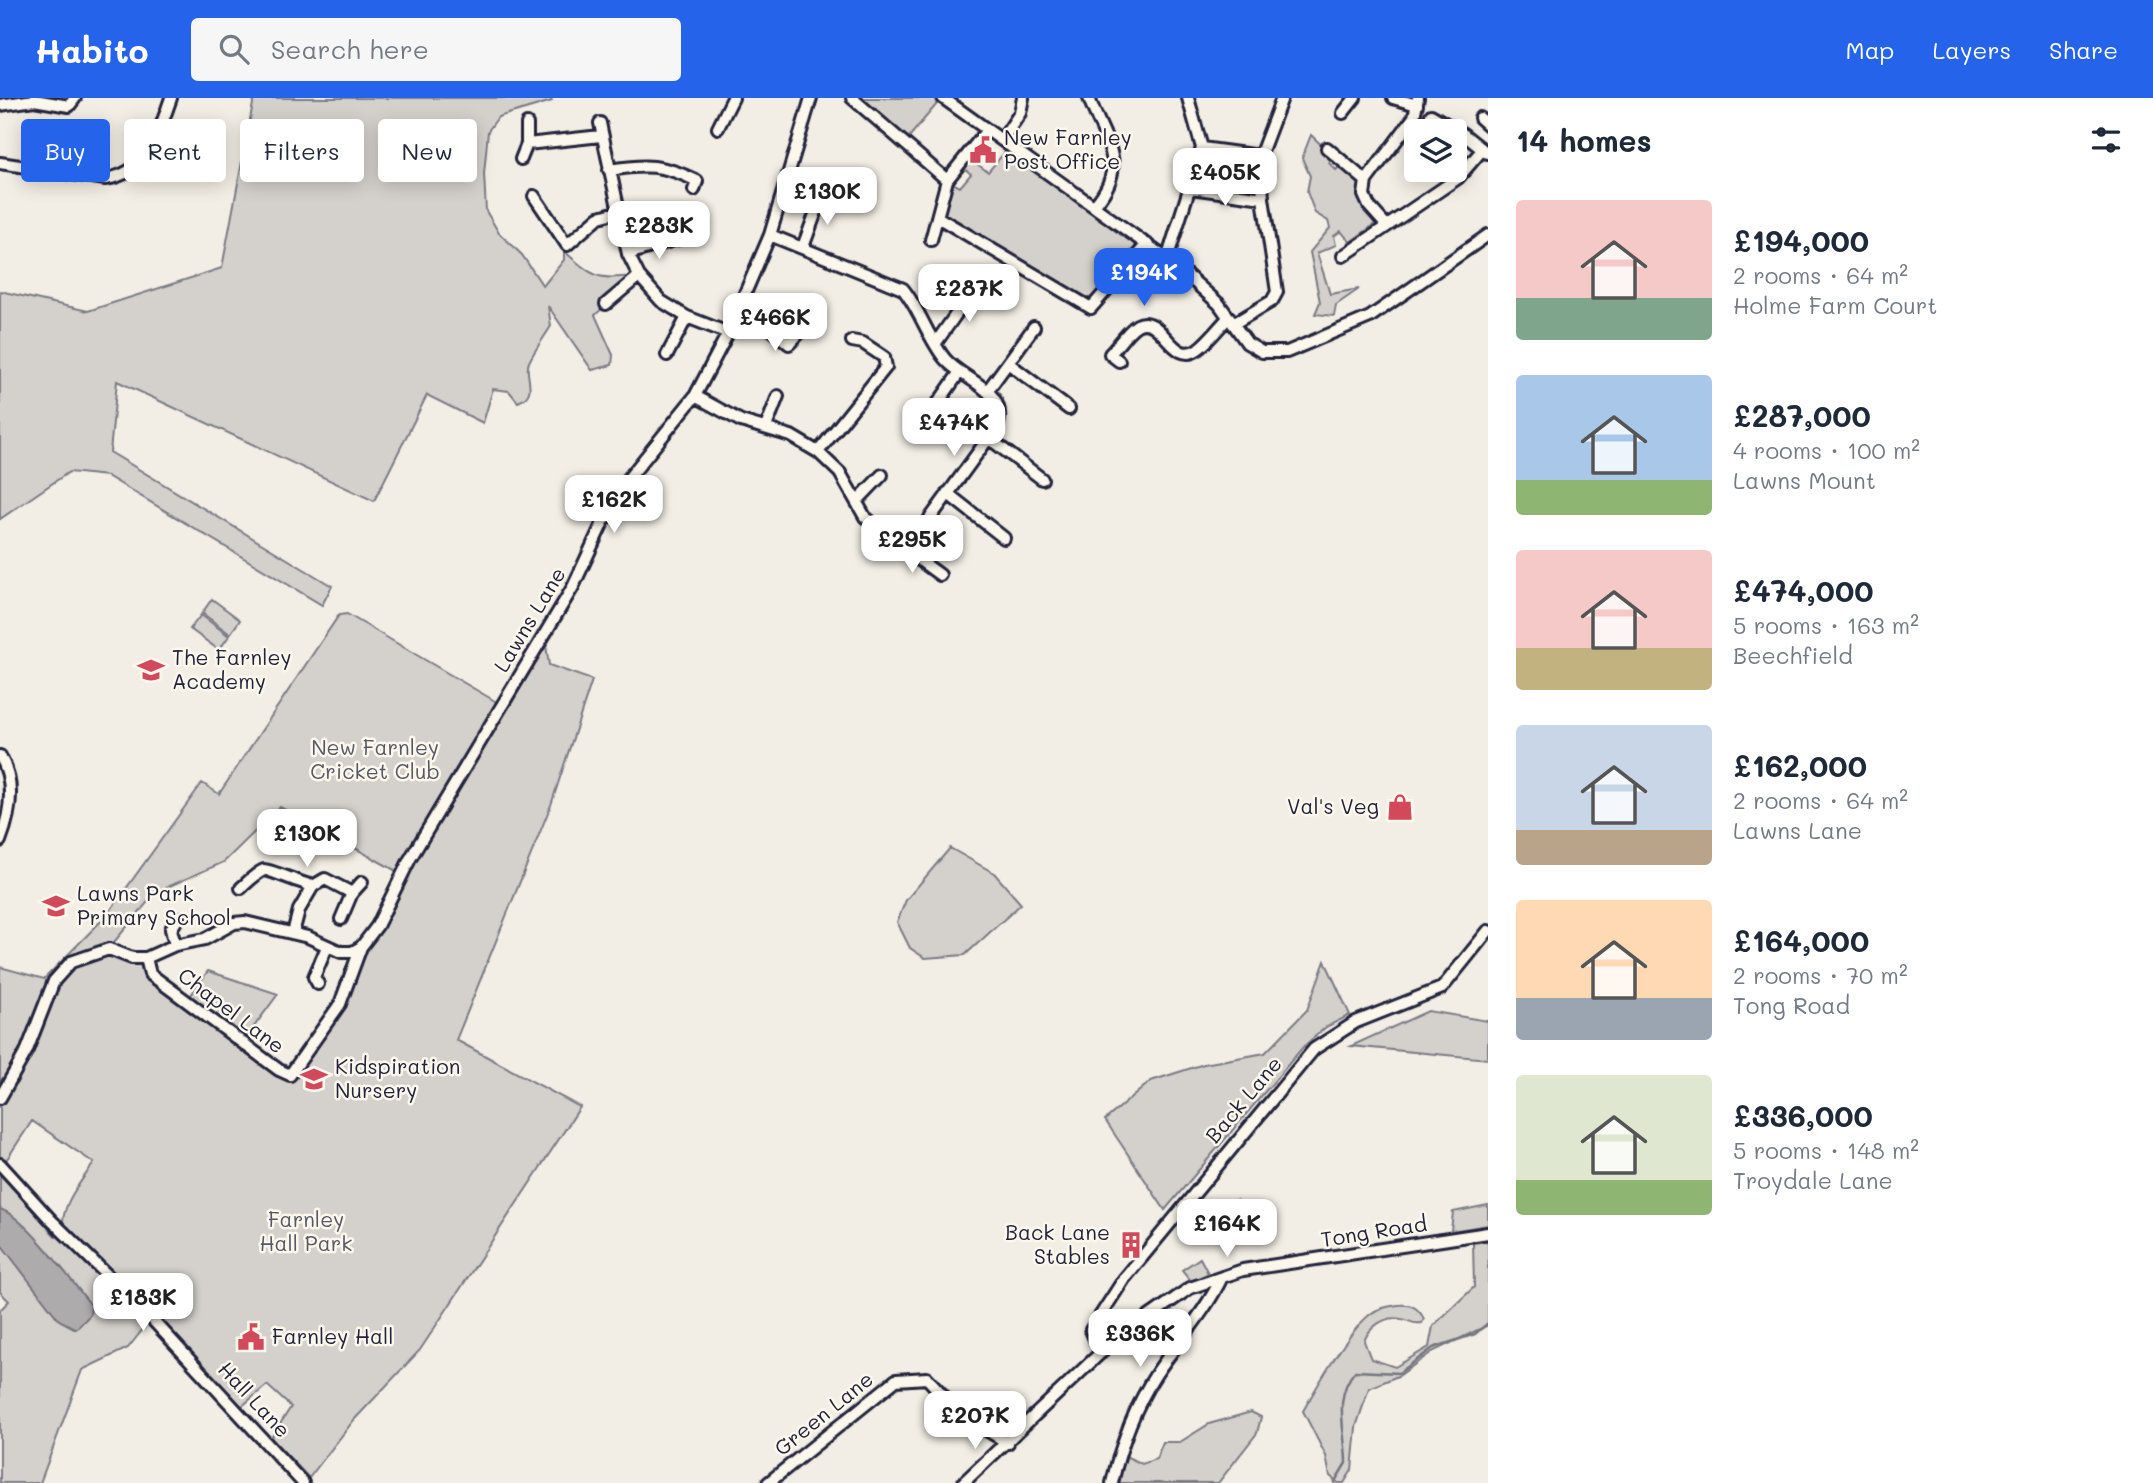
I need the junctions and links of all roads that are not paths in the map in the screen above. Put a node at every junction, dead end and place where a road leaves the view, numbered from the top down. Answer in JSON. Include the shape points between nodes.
{"nodes":[{"id":1,"x":75,"y":98,"type":"edge"},
{"id":2,"x":171,"y":98,"type":"edge"},
{"id":3,"x":733,"y":98,"type":"edge"},
{"id":4,"x":811,"y":98,"type":"edge"},
{"id":5,"x":852,"y":98,"type":"edge"},
{"id":6,"x":943,"y":98,"type":"edge"},
{"id":7,"x":1023,"y":98,"type":"edge"},
{"id":8,"x":1089,"y":98,"type":"edge"},
{"id":9,"x":1188,"y":98,"type":"edge"},
{"id":10,"x":1282,"y":98,"type":"edge"},
{"id":11,"x":1393,"y":98,"type":"edge"},
{"id":12,"x":1418,"y":101,"type":"edge"},
{"id":13,"x":0,"y":105,"type":"edge"},
{"id":14,"x":1431,"y":115,"type":"dead end"},
{"id":15,"x":600,"y":123,"type":"dead end"},
{"id":16,"x":527,"y":124,"type":"dead end"},
{"id":17,"x":718,"y":128,"type":"dead end"},
{"id":18,"x":987,"y":130,"type":"junction"},
{"id":19,"x":601,"y":136,"type":"junction"},
{"id":20,"x":1002,"y":140,"type":"junction"},
{"id":21,"x":527,"y":144,"type":"junction"},
{"id":22,"x":1202,"y":148,"type":"junction"},
{"id":23,"x":1327,"y":148,"type":"dead end"},
{"id":24,"x":1485,"y":152,"type":"edge"},
{"id":25,"x":1261,"y":156,"type":"junction"},
{"id":26,"x":521,"y":159,"type":"dead end"},
{"id":27,"x":0,"y":163,"type":"edge"},
{"id":28,"x":609,"y":170,"type":"junction"},
{"id":29,"x":947,"y":180,"type":"junction"},
{"id":30,"x":1366,"y":181,"type":"junction"},
{"id":31,"x":698,"y":182,"type":"dead end"},
{"id":32,"x":1191,"y":188,"type":"junction"},
{"id":33,"x":534,"y":196,"type":"dead end"},
{"id":34,"x":846,"y":197,"type":"dead end"},
{"id":35,"x":1263,"y":198,"type":"junction"},
{"id":36,"x":1095,"y":205,"type":"junction"},
{"id":37,"x":621,"y":211,"type":"junction"},
{"id":38,"x":939,"y":218,"type":"junction"},
{"id":39,"x":1386,"y":225,"type":"junction"},
{"id":40,"x":770,"y":235,"type":"junction"},
{"id":41,"x":1488,"y":235,"type":"edge"},
{"id":42,"x":680,"y":238,"type":"dead end"},
{"id":43,"x":931,"y":240,"type":"dead end"},
{"id":44,"x":1147,"y":244,"type":"junction"},
{"id":45,"x":803,"y":247,"type":"junction"},
{"id":46,"x":628,"y":254,"type":"junction"},
{"id":47,"x":1343,"y":256,"type":"dead end"},
{"id":48,"x":1166,"y":258,"type":"junction"},
{"id":49,"x":639,"y":276,"type":"junction"},
{"id":50,"x":976,"y":286,"type":"dead end"},
{"id":51,"x":606,"y":304,"type":"dead end"},
{"id":52,"x":738,"y":306,"type":"junction"},
{"id":53,"x":687,"y":317,"type":"junction"},
{"id":54,"x":1231,"y":320,"type":"junction"},
{"id":55,"x":807,"y":325,"type":"dead end"},
{"id":56,"x":1034,"y":327,"type":"dead end"},
{"id":57,"x":728,"y":333,"type":"junction"},
{"id":58,"x":852,"y":341,"type":"dead end"},
{"id":59,"x":935,"y":344,"type":"junction"},
{"id":60,"x":665,"y":350,"type":"dead end"},
{"id":61,"x":1119,"y":362,"type":"dead end"},
{"id":62,"x":1008,"y":363,"type":"junction"},
{"id":63,"x":959,"y":373,"type":"junction"},
{"id":64,"x":988,"y":390,"type":"junction"},
{"id":65,"x":695,"y":396,"type":"junction"},
{"id":66,"x":778,"y":396,"type":"dead end"},
{"id":67,"x":1069,"y":409,"type":"dead end"},
{"id":68,"x":929,"y":416,"type":"dead end"},
{"id":69,"x":766,"y":427,"type":"junction"},
{"id":70,"x":990,"y":439,"type":"junction"},
{"id":71,"x":818,"y":452,"type":"junction"},
{"id":72,"x":882,"y":475,"type":"dead end"},
{"id":73,"x":1042,"y":479,"type":"dead end"},
{"id":74,"x":947,"y":493,"type":"junction"},
{"id":75,"x":857,"y":501,"type":"junction"},
{"id":76,"x":1004,"y":538,"type":"dead end"},
{"id":77,"x":903,"y":548,"type":"junction"},
{"id":78,"x":940,"y":575,"type":"dead end"},
{"id":79,"x":0,"y":756,"type":"edge"},
{"id":80,"x":0,"y":841,"type":"edge"},
{"id":81,"x":362,"y":882,"type":"dead end"},
{"id":82,"x":313,"y":886,"type":"junction"},
{"id":83,"x":241,"y":888,"type":"dead end"},
{"id":84,"x":352,"y":893,"type":"junction"},
{"id":85,"x":178,"y":918,"type":"dead end"},
{"id":86,"x":341,"y":919,"type":"dead end"},
{"id":87,"x":1488,"y":931,"type":"edge"},
{"id":88,"x":293,"y":933,"type":"junction"},
{"id":89,"x":175,"y":945,"type":"junction"},
{"id":90,"x":327,"y":947,"type":"junction"},
{"id":91,"x":361,"y":947,"type":"junction"},
{"id":92,"x":146,"y":958,"type":"junction"},
{"id":93,"x":312,"y":978,"type":"dead end"},
{"id":94,"x":290,"y":1075,"type":"joint"},
{"id":95,"x":0,"y":1098,"type":"edge"},
{"id":96,"x":1,"y":1166,"type":"edge"},
{"id":97,"x":1488,"y":1233,"type":"edge"},
{"id":98,"x":1222,"y":1277,"type":"junction"},
{"id":99,"x":1101,"y":1353,"type":"junction"},
{"id":100,"x":1008,"y":1443,"type":"junction"},
{"id":101,"x":303,"y":1483,"type":"edge"},
{"id":102,"x":768,"y":1483,"type":"edge"},
{"id":103,"x":963,"y":1483,"type":"edge"},
{"id":104,"x":1112,"y":1483,"type":"edge"}],
"edges":[{"from":1,"to":13,"type":"street","via":[[69,106],[34,100]]},
{"from":2,"to":27,"type":"street","via":[[153,149],[119,177],[105,179]]},
{"from":3,"to":17,"type":"street"},
{"from":4,"to":40,"type":"street","name":"Lawns Lane"},
{"from":5,"to":29,"type":"street"},
{"from":6,"to":18,"type":"street"},
{"from":7,"to":20,"type":"street","via":[[1020,113]]},
{"from":8,"to":36,"type":"street","via":[[1115,170],[1110,187]]},
{"from":9,"to":22,"type":"street"},
{"from":10,"to":25,"type":"street"},
{"from":11,"to":12,"type":"street"},
{"from":12,"to":30,"type":"street","via":[[1414,117]]},
{"from":14,"to":24,"type":"street"},
{"from":15,"to":19,"type":"street"},
{"from":16,"to":21,"type":"street"},
{"from":18,"to":20,"type":"street"},
{"from":18,"to":29,"type":"street"},
{"from":19,"to":21,"type":"street"},
{"from":19,"to":28,"type":"street"},
{"from":20,"to":36,"type":"street"},
{"from":21,"to":26,"type":"street"},
{"from":22,"to":25,"type":"street"},
{"from":22,"to":32,"type":"street"},
{"from":23,"to":30,"type":"street"},
{"from":24,"to":39,"type":"street","via":[[1458,178]]},
{"from":25,"to":35,"type":"street"},
{"from":28,"to":31,"type":"street","via":[[670,167]]},
{"from":28,"to":37,"type":"street"},
{"from":29,"to":38,"type":"street"},
{"from":30,"to":39,"type":"street","via":[[1368,206]]},
{"from":32,"to":35,"type":"street"},
{"from":32,"to":48,"type":"street"},
{"from":33,"to":37,"type":"street","via":[[567,245],[598,217]]},
{"from":34,"to":45,"type":"street","via":[[824,190]]},
{"from":35,"to":54,"type":"street","via":[[1277,292],[1272,301]]},
{"from":36,"to":44,"type":"street"},
{"from":37,"to":46,"type":"street"},
{"from":38,"to":43,"type":"street"},
{"from":38,"to":44,"type":"street","via":[[1091,308]]},
{"from":39,"to":47,"type":"street"},
{"from":40,"to":45,"type":"street"},
{"from":40,"to":52,"type":"street","name":"Lawns Lane"},
{"from":41,"to":54,"type":"street","via":[[1370,317],[1287,352],[1262,352],[1247,343]]},
{"from":42,"to":46,"type":"street"},
{"from":44,"to":48,"type":"street"},
{"from":45,"to":59,"type":"street","via":[[903,289]]},
{"from":46,"to":49,"type":"street"},
{"from":48,"to":54,"type":"street"},
{"from":49,"to":51,"type":"street"},
{"from":49,"to":53,"type":"street","via":[[660,301]]},
{"from":50,"to":59,"type":"street"},
{"from":52,"to":55,"type":"street","via":[[757,316],[791,349]]},
{"from":52,"to":57,"type":"street","name":"Lawns Lane"},
{"from":53,"to":57,"type":"street"},
{"from":53,"to":60,"type":"street"},
{"from":54,"to":61,"type":"street","via":[[1187,354],[1157,329],[1137,325],[1110,354]]},
{"from":56,"to":62,"type":"street"},
{"from":57,"to":65,"type":"street","name":"Lawns Lane"},
{"from":58,"to":71,"type":"street","via":[[884,357],[886,367]]},
{"from":59,"to":63,"type":"street"},
{"from":62,"to":64,"type":"street"},
{"from":62,"to":67,"type":"street"},
{"from":63,"to":64,"type":"street"},
{"from":63,"to":68,"type":"street"},
{"from":64,"to":70,"type":"street","via":[[1001,412]]},
{"from":65,"to":69,"type":"street","via":[[741,421]]},
{"from":65,"to":91,"type":"street","name":"Lawns Lane","via":[[616,494],[579,575]]},
{"from":66,"to":69,"type":"street"},
{"from":69,"to":71,"type":"street"},
{"from":70,"to":73,"type":"street"},
{"from":70,"to":74,"type":"street"},
{"from":71,"to":75,"type":"street"},
{"from":72,"to":75,"type":"street"},
{"from":74,"to":76,"type":"street"},
{"from":74,"to":77,"type":"street","via":[[918,535]]},
{"from":75,"to":77,"type":"street","via":[[865,517]]},
{"from":77,"to":78,"type":"street"},
{"from":79,"to":80,"type":"street","via":[[9,779],[10,807]]},
{"from":81,"to":84,"type":"street"},
{"from":82,"to":83,"type":"street","via":[[263,870]]},
{"from":82,"to":84,"type":"street","via":[[325,879]]},
{"from":82,"to":88,"type":"street"},
{"from":84,"to":86,"type":"street"},
{"from":85,"to":89,"type":"street","via":[[171,929]]},
{"from":87,"to":99,"type":"street","name":"Back Lane","via":[[1442,988],[1356,1022],[1314,1049],[1124,1279],[1091,1330]]},
{"from":88,"to":89,"type":"street","via":[[234,923],[205,939]]},
{"from":88,"to":90,"type":"street"},
{"from":89,"to":92,"type":"street"},
{"from":90,"to":91,"type":"street","via":[[352,952]]},
{"from":90,"to":93,"type":"street"},
{"from":91,"to":94,"type":"street","name":"Lawns Lane","via":[[340,1004]]},
{"from":92,"to":94,"type":"street","name":"Chapel Lane","via":[[150,974]]},
{"from":92,"to":95,"type":"street","via":[[109,949],[71,962],[54,981],[27,1050]]},
{"from":96,"to":101,"type":"street","name":"Hall Lane","via":[[151,1318]]},
{"from":97,"to":98,"type":"street","name":"Tong Road"},
{"from":98,"to":99,"type":"street","name":"Tong Road","via":[[1190,1288]]},
{"from":98,"to":104,"type":"street","via":[[1130,1419]]},
{"from":99,"to":100,"type":"street","name":"Tong Road"},
{"from":100,"to":102,"type":"street","name":"Green Lane","via":[[961,1415],[927,1378],[896,1380]]},
{"from":100,"to":103,"type":"street","name":"Tong Road"}]}
